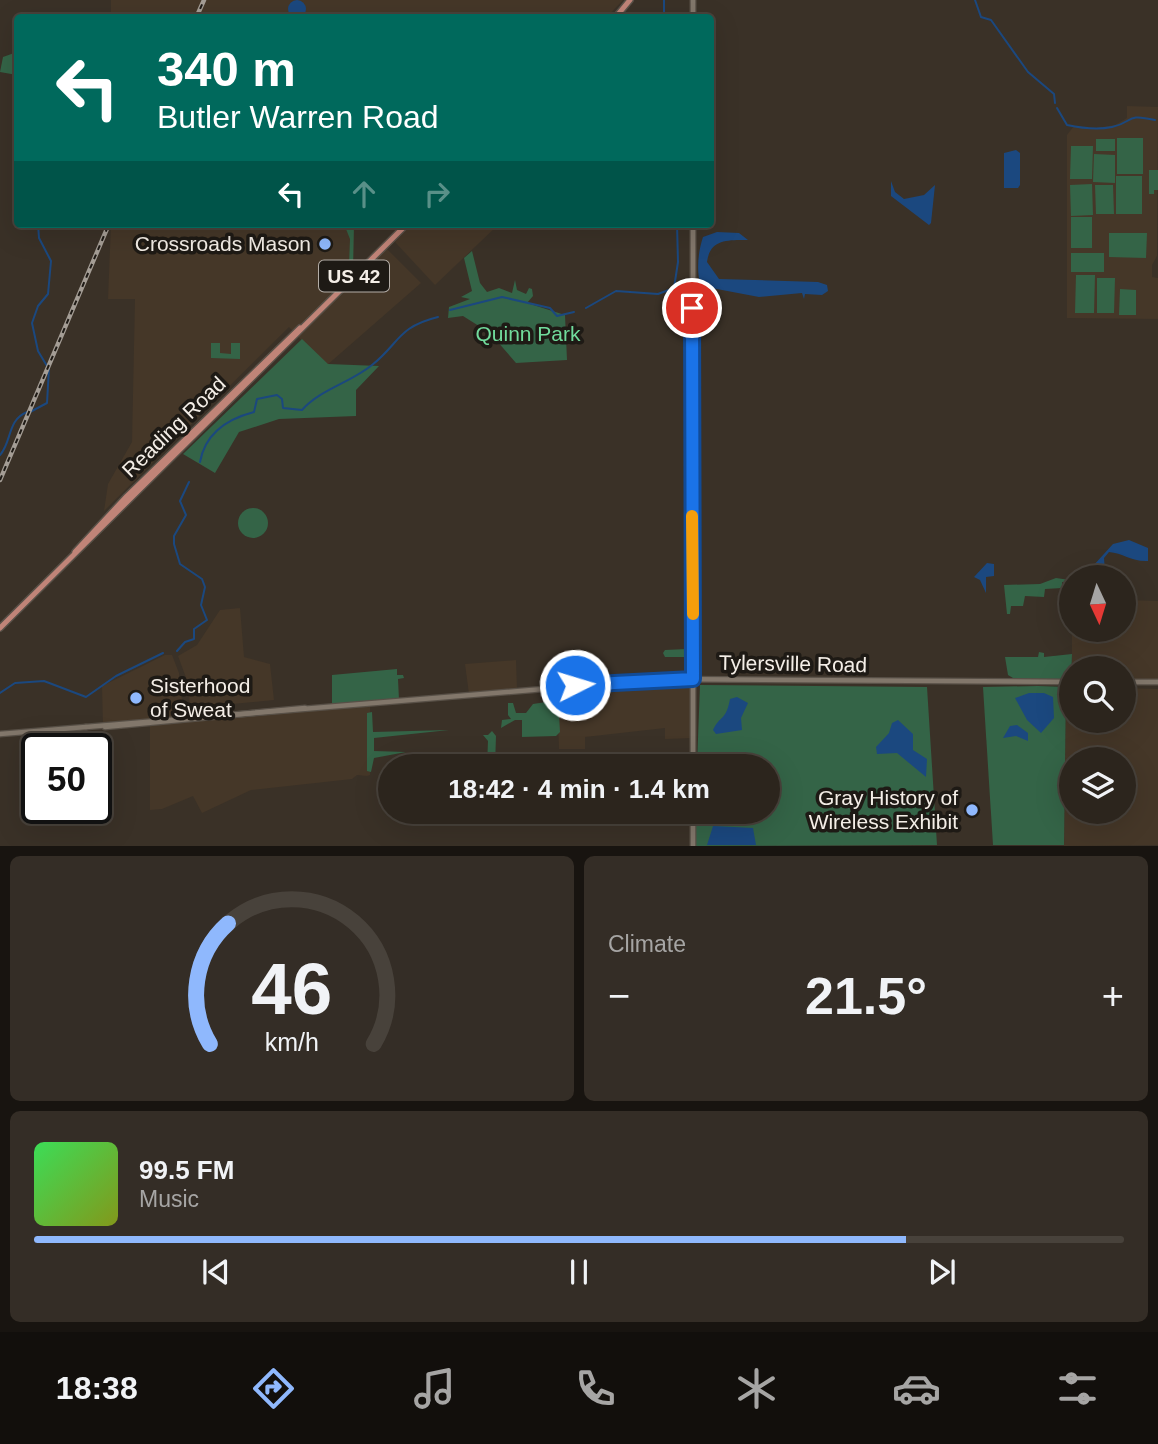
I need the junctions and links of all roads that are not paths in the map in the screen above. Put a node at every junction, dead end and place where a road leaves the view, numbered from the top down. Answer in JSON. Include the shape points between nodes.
{"nodes":[{"id":1,"x":630,"y":0,"type":"edge"},
{"id":2,"x":618,"y":14,"type":"edge"},
{"id":3,"x":403,"y":228,"type":"edge"},
{"id":4,"x":693,"y":228,"type":"edge"},
{"id":5,"x":0,"y":628,"type":"edge"},
{"id":6,"x":693,"y":679,"type":"junction"},
{"id":7,"x":1059,"y":682,"type":"edge"},
{"id":8,"x":1136,"y":682,"type":"edge"},
{"id":9,"x":1158,"y":682,"type":"edge"},
{"id":10,"x":0,"y":734,"type":"edge"},
{"id":11,"x":694,"y":754,"type":"edge"},
{"id":12,"x":693,"y":824,"type":"edge"},
{"id":13,"x":693,"y":845,"type":"edge"}],
"edges":[{"from":1,"to":2,"type":"main road"},
{"from":3,"to":5,"type":"main road","name":"Reading Road","number":"US 42","via":[[127,496]]},
{"from":4,"to":6,"type":"main road"},
{"from":6,"to":7,"type":"main road","name":"Tylersville Road"},
{"from":6,"to":10,"type":"main road","name":"Tylersville Road","via":[[635,680]]},
{"from":6,"to":11,"type":"main road"},
{"from":8,"to":9,"type":"main road"},
{"from":12,"to":13,"type":"main road"}]}
